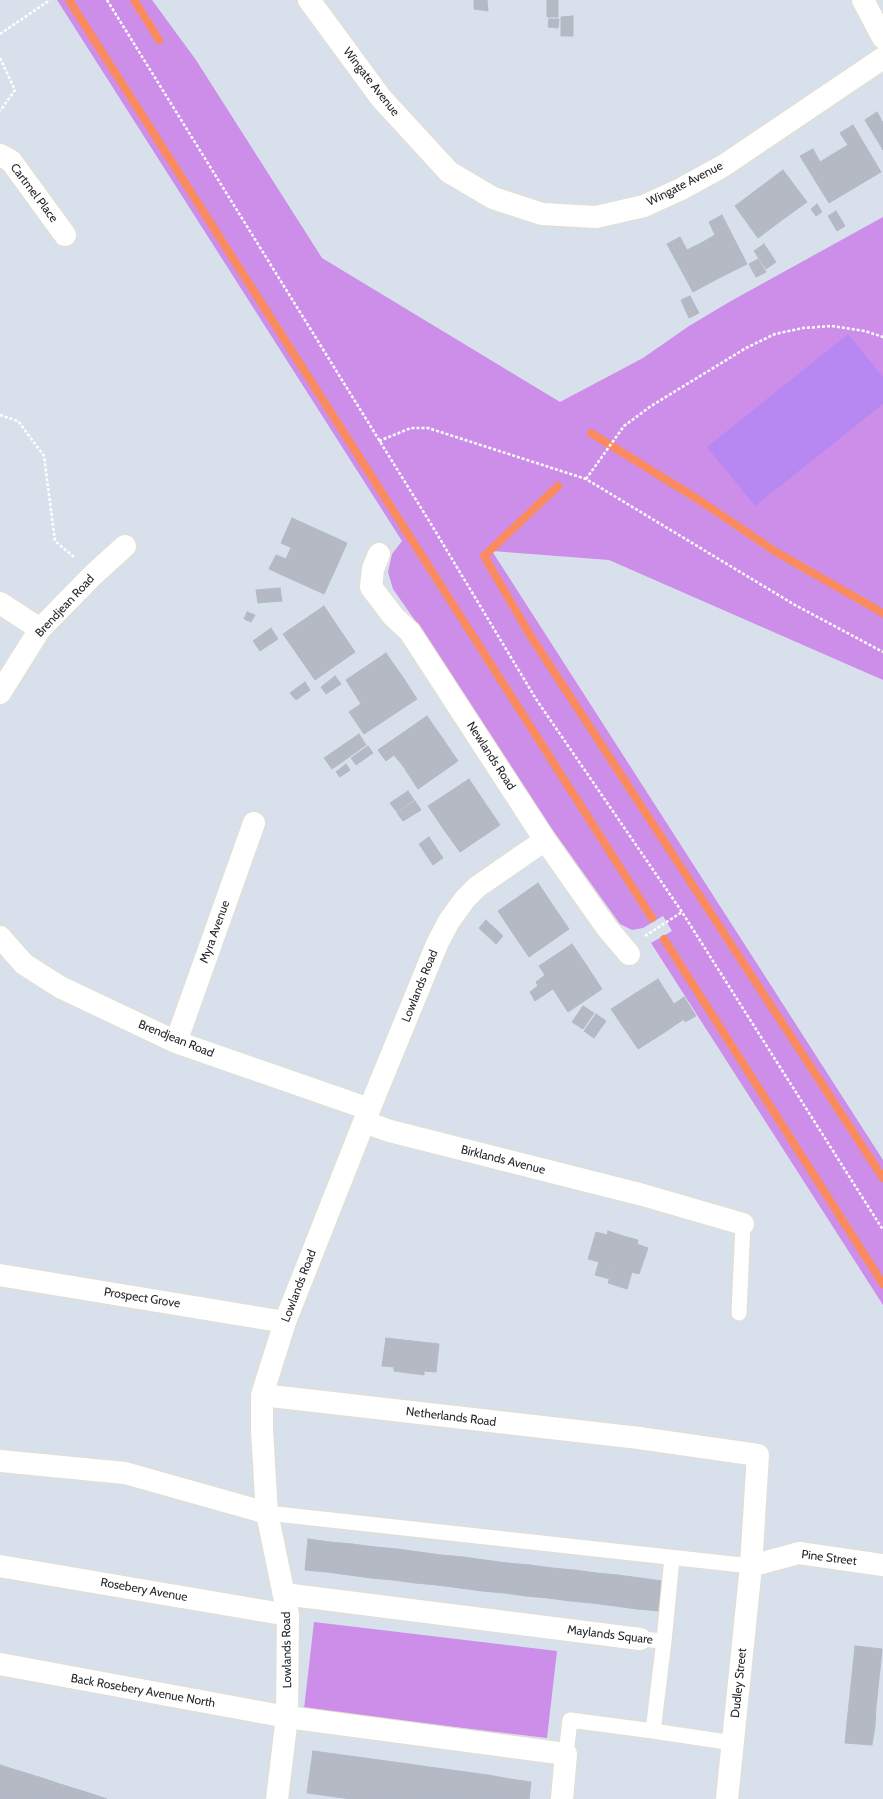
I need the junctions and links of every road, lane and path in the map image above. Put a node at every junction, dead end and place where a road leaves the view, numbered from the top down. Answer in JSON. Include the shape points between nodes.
{"nodes":[{"id":1,"x":50,"y":0,"type":"edge"},
{"id":2,"x":107,"y":0,"type":"edge"},
{"id":3,"x":309,"y":0,"type":"edge"},
{"id":4,"x":864,"y":0,"type":"edge"},
{"id":5,"x":0,"y":34,"type":"edge"},
{"id":6,"x":883,"y":38,"type":"edge"},
{"id":7,"x":0,"y":58,"type":"edge"},
{"id":8,"x":883,"y":58,"type":"edge"},
{"id":9,"x":0,"y":111,"type":"edge"},
{"id":10,"x":0,"y":155,"type":"edge"},
{"id":11,"x":65,"y":235,"type":"dead end"},
{"id":12,"x":883,"y":337,"type":"edge"},
{"id":13,"x":0,"y":416,"type":"edge"},
{"id":14,"x":379,"y":442,"type":"junction"},
{"id":15,"x":586,"y":479,"type":"junction"},
{"id":16,"x":125,"y":546,"type":"dead end"},
{"id":17,"x":379,"y":554,"type":"dead end"},
{"id":18,"x":94,"y":574,"type":"junction"},
{"id":19,"x":0,"y":603,"type":"edge"},
{"id":20,"x":40,"y":629,"type":"junction"},
{"id":21,"x":883,"y":652,"type":"edge"},
{"id":22,"x":0,"y":693,"type":"edge"},
{"id":23,"x":254,"y":823,"type":"dead end"},
{"id":24,"x":545,"y":840,"type":"junction"},
{"id":25,"x":682,"y":912,"type":"junction"},
{"id":26,"x":0,"y":937,"type":"edge"},
{"id":27,"x":629,"y":954,"type":"joint"},
{"id":28,"x":176,"y":1042,"type":"junction"},
{"id":29,"x":366,"y":1116,"type":"junction"},
{"id":30,"x":743,"y":1224,"type":"joint"},
{"id":31,"x":883,"y":1230,"type":"edge"},
{"id":32,"x":0,"y":1275,"type":"edge"},
{"id":33,"x":739,"y":1313,"type":"dead end"},
{"id":34,"x":284,"y":1322,"type":"junction"},
{"id":35,"x":262,"y":1395,"type":"junction"},
{"id":36,"x":0,"y":1461,"type":"edge"},
{"id":37,"x":268,"y":1513,"type":"junction"},
{"id":38,"x":672,"y":1558,"type":"junction"},
{"id":39,"x":883,"y":1565,"type":"edge"},
{"id":40,"x":0,"y":1566,"type":"edge"},
{"id":41,"x":751,"y":1566,"type":"junction"},
{"id":42,"x":286,"y":1605,"type":"junction"},
{"id":43,"x":640,"y":1639,"type":"joint"},
{"id":44,"x":664,"y":1641,"type":"junction"},
{"id":45,"x":0,"y":1664,"type":"edge"},
{"id":46,"x":287,"y":1717,"type":"junction"},
{"id":47,"x":653,"y":1731,"type":"junction"},
{"id":48,"x":733,"y":1743,"type":"junction"},
{"id":49,"x":566,"y":1754,"type":"junction"},
{"id":50,"x":277,"y":1799,"type":"edge"},
{"id":51,"x":562,"y":1799,"type":"edge"},
{"id":52,"x":727,"y":1799,"type":"edge"}],
"edges":[{"from":1,"to":5,"type":"path"},
{"from":2,"to":14,"type":"path"},
{"from":3,"to":8,"type":"street","name":"Wingate Avenue","via":[[381,98],[449,172],[493,198],[542,214],[596,217],[644,206],[723,166]]},
{"from":4,"to":6,"type":"street"},
{"from":7,"to":9,"type":"path","via":[[15,90]]},
{"from":10,"to":11,"type":"street","name":"Cartmel Place","via":[[10,161]]},
{"from":12,"to":15,"type":"path","via":[[832,326],[803,328],[775,334],[746,348],[651,406],[624,426]]},
{"from":13,"to":18,"type":"path","via":[[18,420],[44,456],[55,541]]},
{"from":14,"to":15,"type":"path","via":[[411,428],[428,428]]},
{"from":14,"to":25,"type":"path","via":[[536,699]]},
{"from":15,"to":21,"type":"path","via":[[795,605]]},
{"from":16,"to":18,"type":"street","name":"Brendjean Road"},
{"from":17,"to":24,"type":"street","name":"Newlands Road","via":[[373,569],[371,587],[393,616],[410,632]]},
{"from":18,"to":20,"type":"street","name":"Brendjean Road"},
{"from":19,"to":20,"type":"street"},
{"from":20,"to":22,"type":"street","name":"Brendjean Road"},
{"from":23,"to":28,"type":"street","name":"Myra Avenue"},
{"from":24,"to":27,"type":"street","name":"Newlands Road","via":[[607,928]]},
{"from":24,"to":29,"type":"street","name":"Lowlands Road","via":[[477,887],[449,921],[437,944]]},
{"from":25,"to":27,"type":"path","via":[[641,938]]},
{"from":25,"to":31,"type":"path"},
{"from":26,"to":28,"type":"street","name":"Brendjean Road","via":[[24,964],[60,987]]},
{"from":28,"to":29,"type":"street","name":"Brendjean Road"},
{"from":29,"to":30,"type":"street","name":"Birklands Avenue","via":[[390,1131],[643,1195]]},
{"from":29,"to":34,"type":"street","name":"Lowlands Road"},
{"from":30,"to":33,"type":"lane"},
{"from":32,"to":34,"type":"street","name":"Prospect Grove"},
{"from":34,"to":35,"type":"street","name":"Lowlands Road"},
{"from":35,"to":37,"type":"street","name":"Lowlands Road"},
{"from":35,"to":41,"type":"street","name":"Netherlands Road","via":[[639,1438],[758,1455]]},
{"from":36,"to":37,"type":"street","via":[[125,1473]]},
{"from":37,"to":38,"type":"lane"},
{"from":37,"to":42,"type":"street","name":"Lowlands Road"},
{"from":38,"to":41,"type":"lane"},
{"from":38,"to":44,"type":"lane"},
{"from":39,"to":41,"type":"street","name":"Pine Street","via":[[799,1553]]},
{"from":40,"to":42,"type":"street","name":"Rosebery Avenue"},
{"from":41,"to":48,"type":"street","name":"Dudley Street"},
{"from":42,"to":43,"type":"street","name":"Maylands Square"},
{"from":42,"to":46,"type":"street","name":"Lowlands Road"},
{"from":43,"to":44,"type":"lane","name":"Maylands Square"},
{"from":44,"to":47,"type":"lane","name":"Maylands Square"},
{"from":45,"to":46,"type":"street","name":"Back Rosebery Avenue North"},
{"from":46,"to":49,"type":"street"},
{"from":46,"to":50,"type":"street","name":"Lowlands Road"},
{"from":47,"to":48,"type":"lane"},
{"from":47,"to":49,"type":"lane","via":[[570,1720]]},
{"from":48,"to":52,"type":"street","name":"Dudley Street"},
{"from":49,"to":51,"type":"street"}]}
